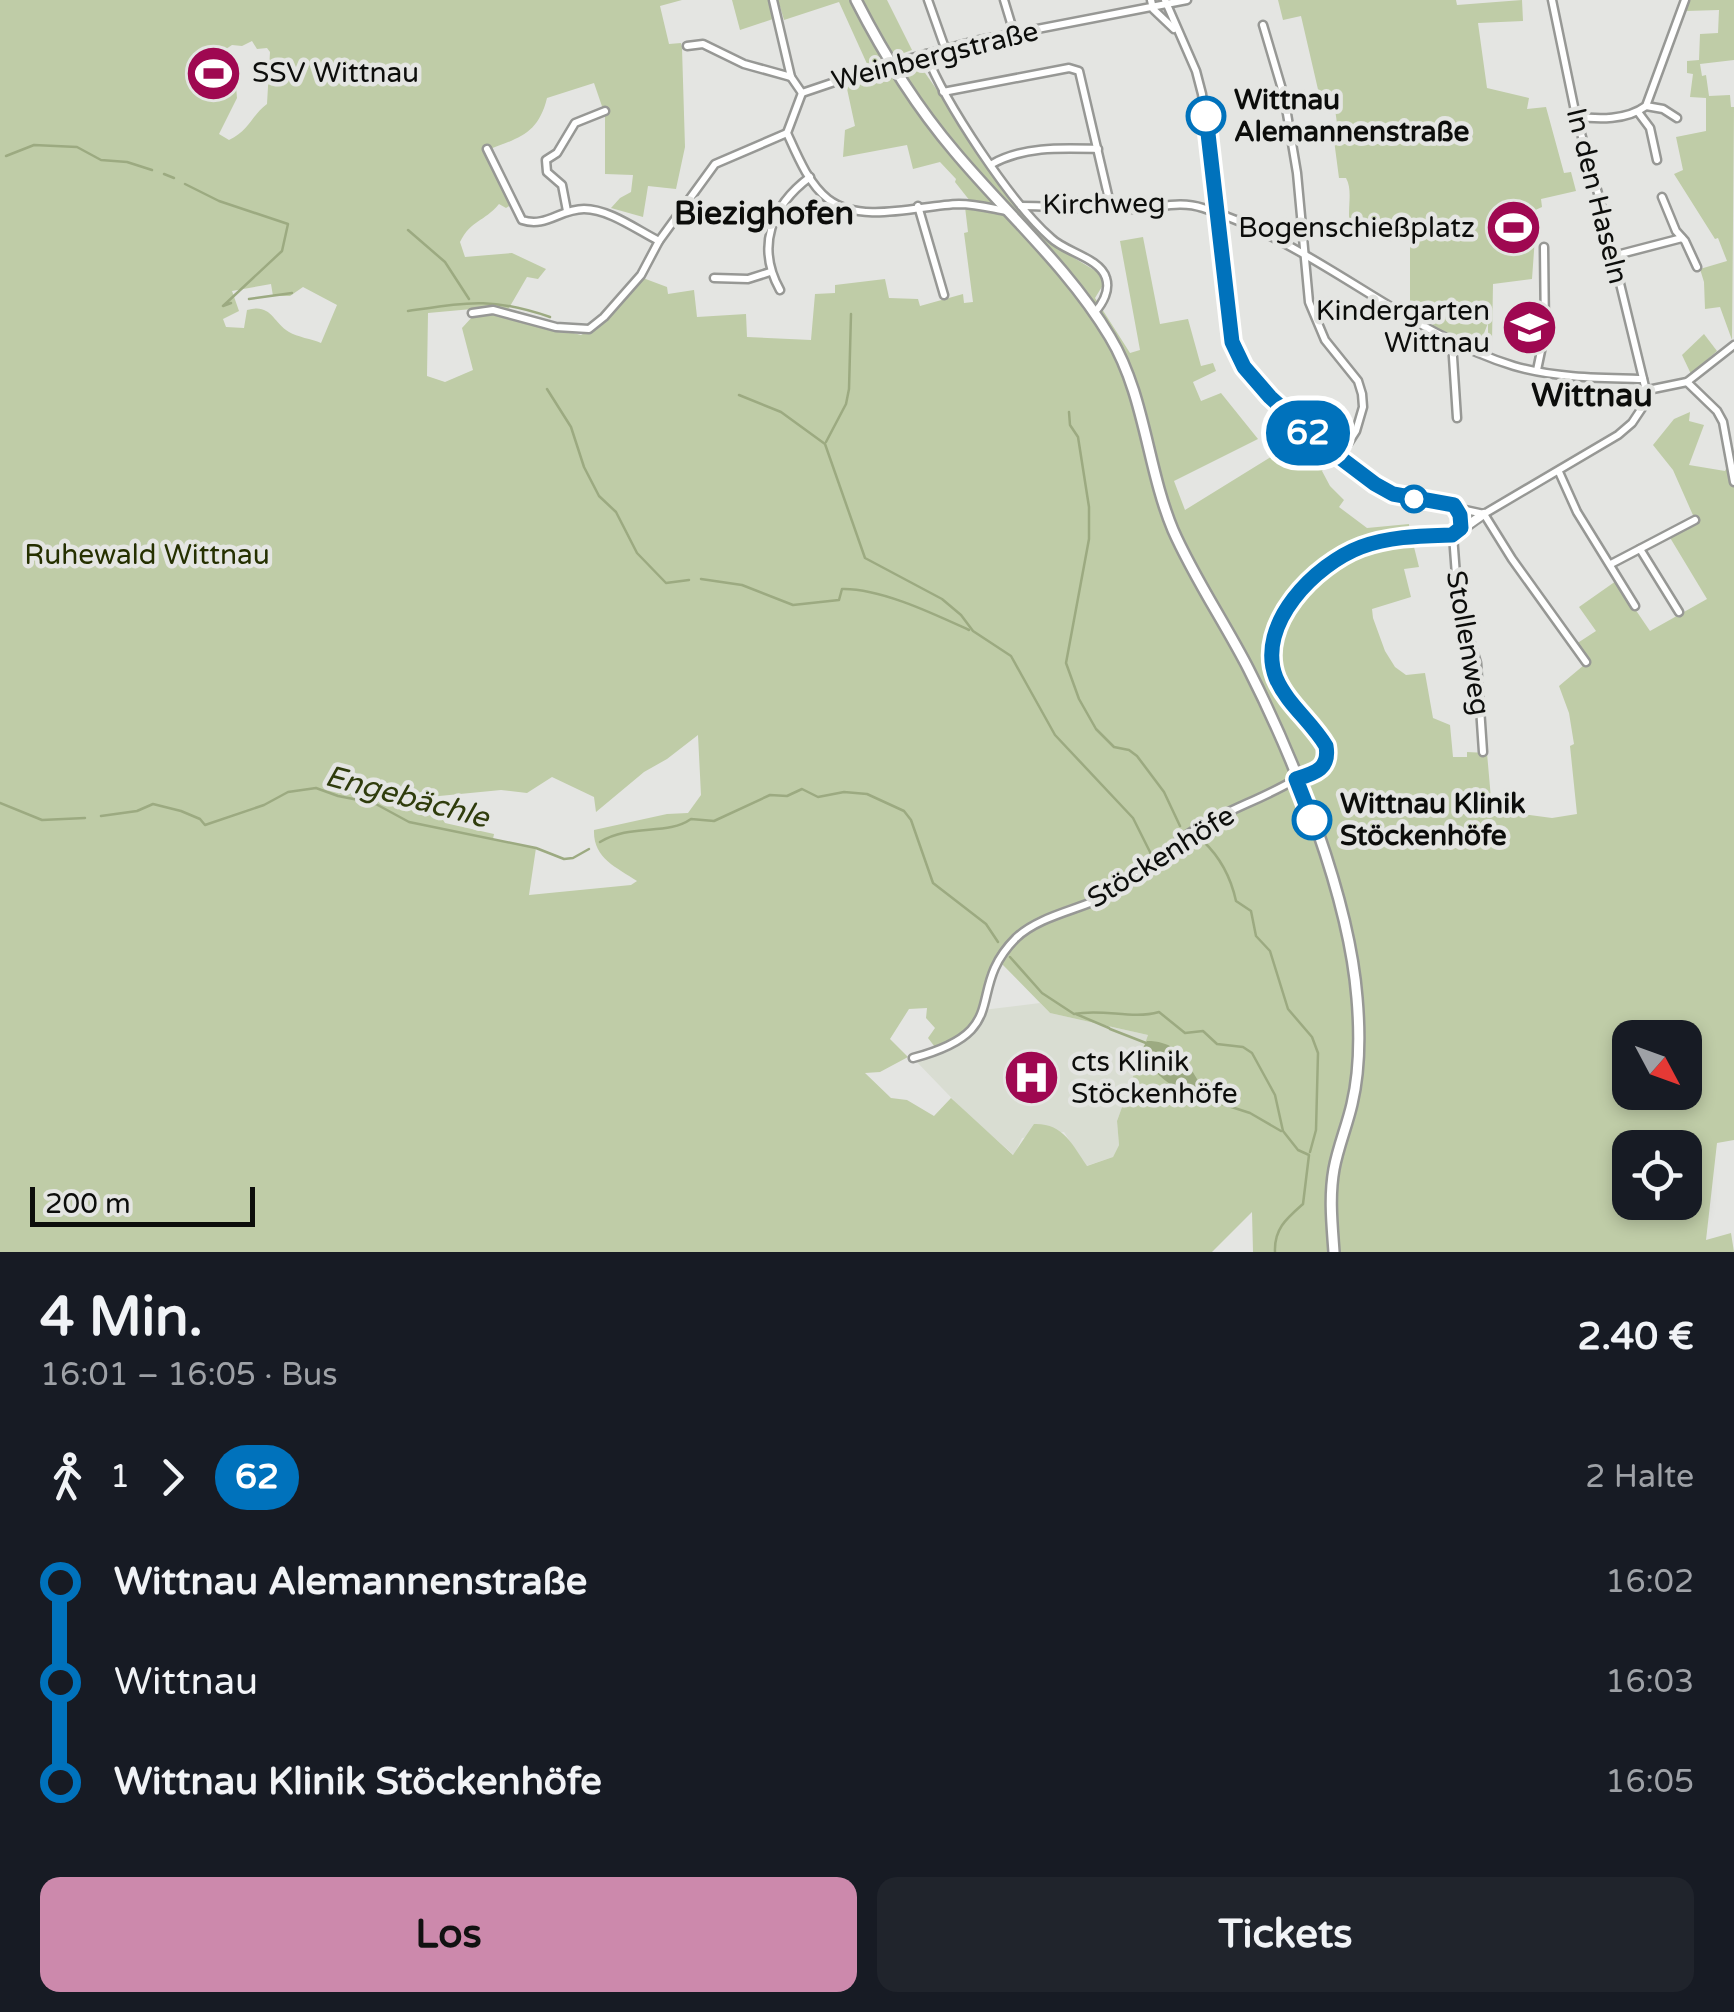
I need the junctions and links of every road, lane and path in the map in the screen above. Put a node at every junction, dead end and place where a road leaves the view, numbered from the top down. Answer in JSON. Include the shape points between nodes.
{"nodes":[{"id":1,"x":773,"y":0,"type":"edge"},
{"id":2,"x":856,"y":0,"type":"edge"},
{"id":3,"x":928,"y":0,"type":"edge"},
{"id":4,"x":1004,"y":0,"type":"edge"},
{"id":5,"x":1188,"y":0,"type":"edge"},
{"id":6,"x":1552,"y":0,"type":"edge"},
{"id":7,"x":1686,"y":0,"type":"edge"},
{"id":8,"x":1166,"y":2,"type":"edge"},
{"id":9,"x":1152,"y":4,"type":"edge"},
{"id":10,"x":1263,"y":24,"type":"dead end"},
{"id":11,"x":1176,"y":31,"type":"junction"},
{"id":12,"x":1014,"y":34,"type":"junction"},
{"id":13,"x":687,"y":46,"type":"dead end"},
{"id":14,"x":945,"y":48,"type":"junction"},
{"id":15,"x":926,"y":54,"type":"junction"},
{"id":16,"x":791,"y":77,"type":"junction"},
{"id":17,"x":944,"y":92,"type":"junction"},
{"id":18,"x":802,"y":94,"type":"junction"},
{"id":19,"x":1646,"y":106,"type":"junction"},
{"id":20,"x":605,"y":111,"type":"dead end"},
{"id":21,"x":1638,"y":112,"type":"junction"},
{"id":22,"x":1576,"y":116,"type":"junction"},
{"id":23,"x":1677,"y":118,"type":"dead end"},
{"id":24,"x":787,"y":133,"type":"junction"},
{"id":25,"x":488,"y":149,"type":"dead end"},
{"id":26,"x":1098,"y":149,"type":"junction"},
{"id":27,"x":1658,"y":160,"type":"dead end"},
{"id":28,"x":992,"y":164,"type":"junction"},
{"id":29,"x":810,"y":177,"type":"junction"},
{"id":30,"x":1662,"y":196,"type":"dead end"},
{"id":31,"x":918,"y":206,"type":"junction"},
{"id":32,"x":1021,"y":206,"type":"junction"},
{"id":33,"x":1111,"y":208,"type":"junction"},
{"id":34,"x":566,"y":211,"type":"junction"},
{"id":35,"x":1007,"y":211,"type":"junction"},
{"id":36,"x":1217,"y":214,"type":"junction"},
{"id":37,"x":1682,"y":238,"type":"junction"},
{"id":38,"x":659,"y":240,"type":"junction"},
{"id":39,"x":1544,"y":247,"type":"dead end"},
{"id":40,"x":1304,"y":252,"type":"junction"},
{"id":41,"x":1613,"y":256,"type":"junction"},
{"id":42,"x":1697,"y":267,"type":"dead end"},
{"id":43,"x":770,"y":272,"type":"junction"},
{"id":44,"x":714,"y":278,"type":"dead end"},
{"id":45,"x":780,"y":290,"type":"dead end"},
{"id":46,"x":944,"y":295,"type":"dead end"},
{"id":47,"x":1094,"y":312,"type":"junction"},
{"id":48,"x":472,"y":313,"type":"dead end"},
{"id":49,"x":1452,"y":342,"type":"junction"},
{"id":50,"x":1734,"y":345,"type":"edge"},
{"id":51,"x":1537,"y":370,"type":"junction"},
{"id":52,"x":1643,"y":379,"type":"junction"},
{"id":53,"x":1687,"y":382,"type":"junction"},
{"id":54,"x":1648,"y":390,"type":"junction"},
{"id":55,"x":1456,"y":418,"type":"dead end"},
{"id":56,"x":1340,"y":456,"type":"junction"},
{"id":57,"x":1559,"y":472,"type":"junction"},
{"id":58,"x":1734,"y":482,"type":"edge"},
{"id":59,"x":1454,"y":505,"type":"junction"},
{"id":60,"x":1484,"y":514,"type":"junction"},
{"id":61,"x":1695,"y":520,"type":"dead end"},
{"id":62,"x":1461,"y":528,"type":"junction"},
{"id":63,"x":1452,"y":535,"type":"junction"},
{"id":64,"x":1640,"y":549,"type":"junction"},
{"id":65,"x":1611,"y":564,"type":"junction"},
{"id":66,"x":1634,"y":606,"type":"dead end"},
{"id":67,"x":1680,"y":612,"type":"dead end"},
{"id":68,"x":1586,"y":662,"type":"dead end"},
{"id":69,"x":1483,"y":752,"type":"dead end"},
{"id":70,"x":1296,"y":779,"type":"junction"},
{"id":71,"x":913,"y":1058,"type":"dead end"},
{"id":72,"x":1334,"y":1252,"type":"edge"}],
"edges":[{"from":1,"to":16,"type":"street"},
{"from":2,"to":35,"type":"main road","via":[[917,104]]},
{"from":3,"to":14,"type":"street"},
{"from":4,"to":12,"type":"street"},
{"from":5,"to":8,"type":"street","name":"Weinbergstraße"},
{"from":6,"to":22,"type":"street","name":"In den Haseln"},
{"from":7,"to":19,"type":"street"},
{"from":8,"to":9,"type":"street","name":"Weinbergstraße"},
{"from":8,"to":11,"type":"street"},
{"from":9,"to":11,"type":"street"},
{"from":9,"to":12,"type":"street","name":"Weinbergstraße"},
{"from":10,"to":40,"type":"street","via":[[1284,96]]},
{"from":11,"to":36,"type":"street","via":[[1202,94]]},
{"from":12,"to":14,"type":"street","name":"Weinbergstraße"},
{"from":13,"to":16,"type":"street","via":[[712,47]]},
{"from":14,"to":15,"type":"street","name":"Weinbergstraße"},
{"from":15,"to":17,"type":"street"},
{"from":15,"to":18,"type":"street","name":"Weinbergstraße","bridge":true},
{"from":16,"to":18,"type":"street"},
{"from":17,"to":26,"type":"street","via":[[1073,68],[1082,77]]},
{"from":17,"to":28,"type":"street"},
{"from":18,"to":24,"type":"street"},
{"from":19,"to":21,"type":"street"},
{"from":19,"to":23,"type":"street"},
{"from":20,"to":34,"type":"street","via":[[570,128],[546,160],[547,172],[562,185]]},
{"from":21,"to":22,"type":"street","via":[[1597,120]]},
{"from":21,"to":27,"type":"street"},
{"from":22,"to":41,"type":"street","name":"In den Haseln"},
{"from":24,"to":29,"type":"street"},
{"from":24,"to":38,"type":"street","via":[[715,164]]},
{"from":25,"to":34,"type":"street","via":[[522,220],[538,224]]},
{"from":26,"to":28,"type":"street","via":[[1058,147]]},
{"from":26,"to":33,"type":"street"},
{"from":28,"to":32,"type":"street"},
{"from":29,"to":31,"type":"street","via":[[828,199],[850,209]]},
{"from":29,"to":43,"type":"street","via":[[770,227]]},
{"from":30,"to":37,"type":"street"},
{"from":31,"to":35,"type":"street"},
{"from":31,"to":46,"type":"street"},
{"from":32,"to":33,"type":"street","name":"Kirchweg"},
{"from":32,"to":47,"type":"street","via":[[1053,240],[1102,269],[1107,290]]},
{"from":33,"to":36,"type":"street","name":"Kirchweg","via":[[1176,202]]},
{"from":34,"to":38,"type":"street","via":[[600,211]]},
{"from":35,"to":47,"type":"main road"},
{"from":36,"to":40,"type":"street","name":"Kirchweg"},
{"from":36,"to":56,"type":"street","via":[[1232,342],[1244,367]]},
{"from":37,"to":41,"type":"street"},
{"from":37,"to":42,"type":"street"},
{"from":38,"to":48,"type":"street","via":[[641,275],[589,328],[493,310]]},
{"from":39,"to":51,"type":"street","via":[[1545,332]]},
{"from":40,"to":49,"type":"street","name":"Kirchweg"},
{"from":40,"to":56,"type":"street","via":[[1313,315],[1362,394],[1356,431]]},
{"from":41,"to":52,"type":"street","name":"In den Haseln"},
{"from":43,"to":44,"type":"street"},
{"from":43,"to":45,"type":"street"},
{"from":47,"to":70,"type":"main road","via":[[1124,364],[1175,534],[1250,673]]},
{"from":49,"to":51,"type":"street","name":"Kirchweg"},
{"from":49,"to":55,"type":"street"},
{"from":50,"to":53,"type":"street"},
{"from":51,"to":52,"type":"street","name":"Kirchweg"},
{"from":52,"to":54,"type":"street","name":"In den Haseln"},
{"from":53,"to":54,"type":"street"},
{"from":53,"to":58,"type":"street","via":[[1723,422]]},
{"from":54,"to":57,"type":"street","via":[[1632,423]]},
{"from":56,"to":59,"type":"street","via":[[1393,494]]},
{"from":57,"to":60,"type":"street"},
{"from":57,"to":65,"type":"street"},
{"from":59,"to":60,"type":"street"},
{"from":59,"to":62,"type":"street"},
{"from":60,"to":62,"type":"street"},
{"from":60,"to":68,"type":"street"},
{"from":61,"to":64,"type":"street"},
{"from":62,"to":63,"type":"street"},
{"from":63,"to":69,"type":"street","name":"Stollenweg","via":[[1458,602],[1477,664]]},
{"from":63,"to":70,"type":"street","via":[[1359,548],[1312,579],[1284,616],[1273,645],[1276,678],[1328,757],[1320,770]]},
{"from":64,"to":65,"type":"street"},
{"from":64,"to":67,"type":"street"},
{"from":65,"to":66,"type":"street"},
{"from":70,"to":71,"type":"street","name":"Stöckenhöfe","via":[[1194,830],[1111,893],[1030,928],[998,964],[974,1028],[955,1044]]},
{"from":70,"to":72,"type":"main road","via":[[1336,894],[1358,999],[1357,1075],[1331,1195]]}]}
